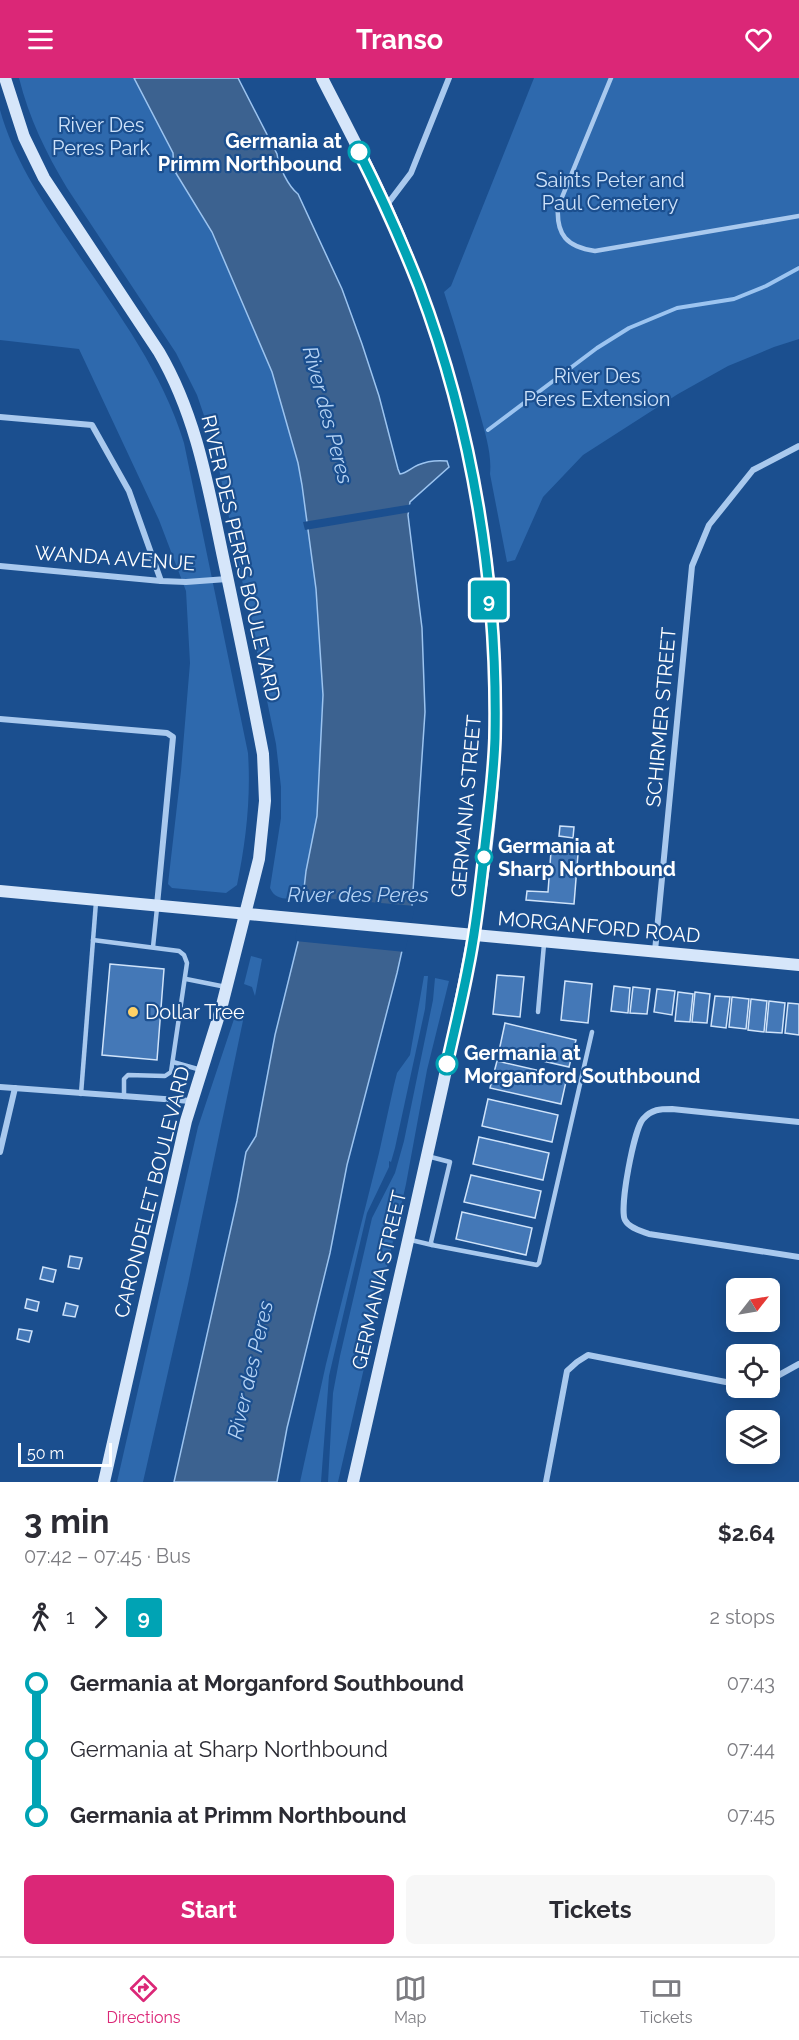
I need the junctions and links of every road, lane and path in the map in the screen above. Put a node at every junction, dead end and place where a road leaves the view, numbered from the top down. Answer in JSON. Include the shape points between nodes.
{"nodes":[{"id":1,"x":5,"y":78,"type":"edge"},
{"id":2,"x":322,"y":78,"type":"edge"},
{"id":3,"x":449,"y":78,"type":"edge"},
{"id":4,"x":611,"y":78,"type":"edge"},
{"id":5,"x":386,"y":206,"type":"junction"},
{"id":6,"x":799,"y":216,"type":"edge"},
{"id":7,"x":0,"y":417,"type":"edge"},
{"id":8,"x":799,"y":446,"type":"edge"},
{"id":9,"x":0,"y":566,"type":"edge"},
{"id":10,"x":228,"y":579,"type":"junction"},
{"id":11,"x":161,"y":581,"type":"junction"},
{"id":12,"x":0,"y":719,"type":"edge"},
{"id":13,"x":0,"y":891,"type":"edge"},
{"id":14,"x":96,"y":900,"type":"junction"},
{"id":15,"x":157,"y":905,"type":"junction"},
{"id":16,"x":245,"y":914,"type":"junction"},
{"id":17,"x":474,"y":934,"type":"junction"},
{"id":18,"x":93,"y":940,"type":"junction"},
{"id":19,"x":545,"y":941,"type":"junction"},
{"id":20,"x":153,"y":947,"type":"junction"},
{"id":21,"x":655,"y":951,"type":"junction"},
{"id":22,"x":799,"y":965,"type":"edge"},
{"id":23,"x":186,"y":979,"type":"junction"},
{"id":24,"x":226,"y":987,"type":"junction"},
{"id":25,"x":538,"y":1012,"type":"dead end"},
{"id":26,"x":592,"y":1032,"type":"dead end"},
{"id":27,"x":173,"y":1062,"type":"junction"},
{"id":28,"x":201,"y":1070,"type":"junction"},
{"id":29,"x":0,"y":1087,"type":"edge"},
{"id":30,"x":15,"y":1088,"type":"junction"},
{"id":31,"x":81,"y":1094,"type":"junction"},
{"id":32,"x":124,"y":1098,"type":"junction"},
{"id":33,"x":191,"y":1101,"type":"junction"},
{"id":34,"x":799,"y":1122,"type":"edge"},
{"id":35,"x":0,"y":1152,"type":"edge"},
{"id":36,"x":428,"y":1156,"type":"junction"},
{"id":37,"x":408,"y":1239,"type":"junction"},
{"id":38,"x":432,"y":1245,"type":"junction"},
{"id":39,"x":799,"y":1257,"type":"edge"},
{"id":40,"x":799,"y":1364,"type":"edge"},
{"id":41,"x":780,"y":1374,"type":"edge"},
{"id":42,"x":726,"y":1382,"type":"edge"},
{"id":43,"x":104,"y":1482,"type":"edge"},
{"id":44,"x":353,"y":1482,"type":"edge"},
{"id":45,"x":546,"y":1482,"type":"edge"}],
"edges":[{"from":1,"to":10,"type":"main road","name":"RIVER DES PERES BOULEVARD","via":[[24,137],[44,178],[159,352],[181,393],[202,458]]},
{"from":2,"to":5,"type":"main road","name":"GERMANIA STREET"},
{"from":3,"to":5,"type":"street","via":[[411,173]]},
{"from":4,"to":6,"type":"lane","via":[[558,207],[557,223],[572,244],[595,251]]},
{"from":5,"to":17,"type":"main road","name":"GERMANIA STREET","via":[[420,288],[451,386],[474,485],[486,568],[494,657],[495,738]]},
{"from":7,"to":11,"type":"street","via":[[92,425],[129,491]]},
{"from":8,"to":21,"type":"street","name":"SCHIRMER STREET","via":[[753,470],[710,525],[692,566]]},
{"from":9,"to":11,"type":"street","name":"WANDA AVENUE"},
{"from":10,"to":11,"type":"street","name":"WANDA AVENUE"},
{"from":10,"to":16,"type":"main road","name":"RIVER DES PERES BOULEVARD","via":[[264,767],[263,832]]},
{"from":12,"to":15,"type":"street","via":[[167,733],[173,737]]},
{"from":13,"to":14,"type":"main road","name":"MORGANFORD ROAD"},
{"from":14,"to":15,"type":"main road","name":"MORGANFORD ROAD"},
{"from":14,"to":18,"type":"lane"},
{"from":15,"to":16,"type":"main road","name":"MORGANFORD ROAD"},
{"from":15,"to":20,"type":"lane"},
{"from":16,"to":17,"type":"main road","name":"MORGANFORD ROAD"},
{"from":16,"to":24,"type":"main road","name":"CARONDELET BOULEVARD"},
{"from":17,"to":19,"type":"main road","name":"MORGANFORD ROAD"},
{"from":17,"to":36,"type":"main road","name":"GERMANIA STREET"},
{"from":18,"to":20,"type":"lane"},
{"from":18,"to":31,"type":"lane"},
{"from":19,"to":21,"type":"main road","name":"MORGANFORD ROAD"},
{"from":19,"to":25,"type":"lane"},
{"from":20,"to":23,"type":"lane","via":[[184,955]]},
{"from":21,"to":22,"type":"main road","name":"MORGANFORD ROAD"},
{"from":23,"to":24,"type":"lane"},
{"from":23,"to":27,"type":"lane"},
{"from":24,"to":28,"type":"main road","name":"CARONDELET BOULEVARD"},
{"from":26,"to":38,"type":"lane","via":[[539,1263],[532,1266]]},
{"from":27,"to":28,"type":"lane"},
{"from":27,"to":32,"type":"lane","via":[[171,1072],[165,1076],[128,1075],[124,1079]]},
{"from":28,"to":33,"type":"main road","name":"CARONDELET BOULEVARD"},
{"from":29,"to":30,"type":"street"},
{"from":30,"to":31,"type":"street"},
{"from":30,"to":35,"type":"street"},
{"from":31,"to":32,"type":"street"},
{"from":32,"to":33,"type":"street"},
{"from":33,"to":43,"type":"main road","name":"CARONDELET BOULEVARD"},
{"from":34,"to":39,"type":"street","via":[[655,1109],[640,1122],[622,1212],[632,1227],[649,1234]]},
{"from":36,"to":37,"type":"main road","name":"GERMANIA STREET"},
{"from":36,"to":38,"type":"lane","via":[[450,1162]]},
{"from":37,"to":38,"type":"lane"},
{"from":37,"to":44,"type":"main road","name":"GERMANIA STREET"},
{"from":40,"to":41,"type":"street"},
{"from":42,"to":45,"type":"street","via":[[588,1356],[577,1362],[567,1371]]}]}
